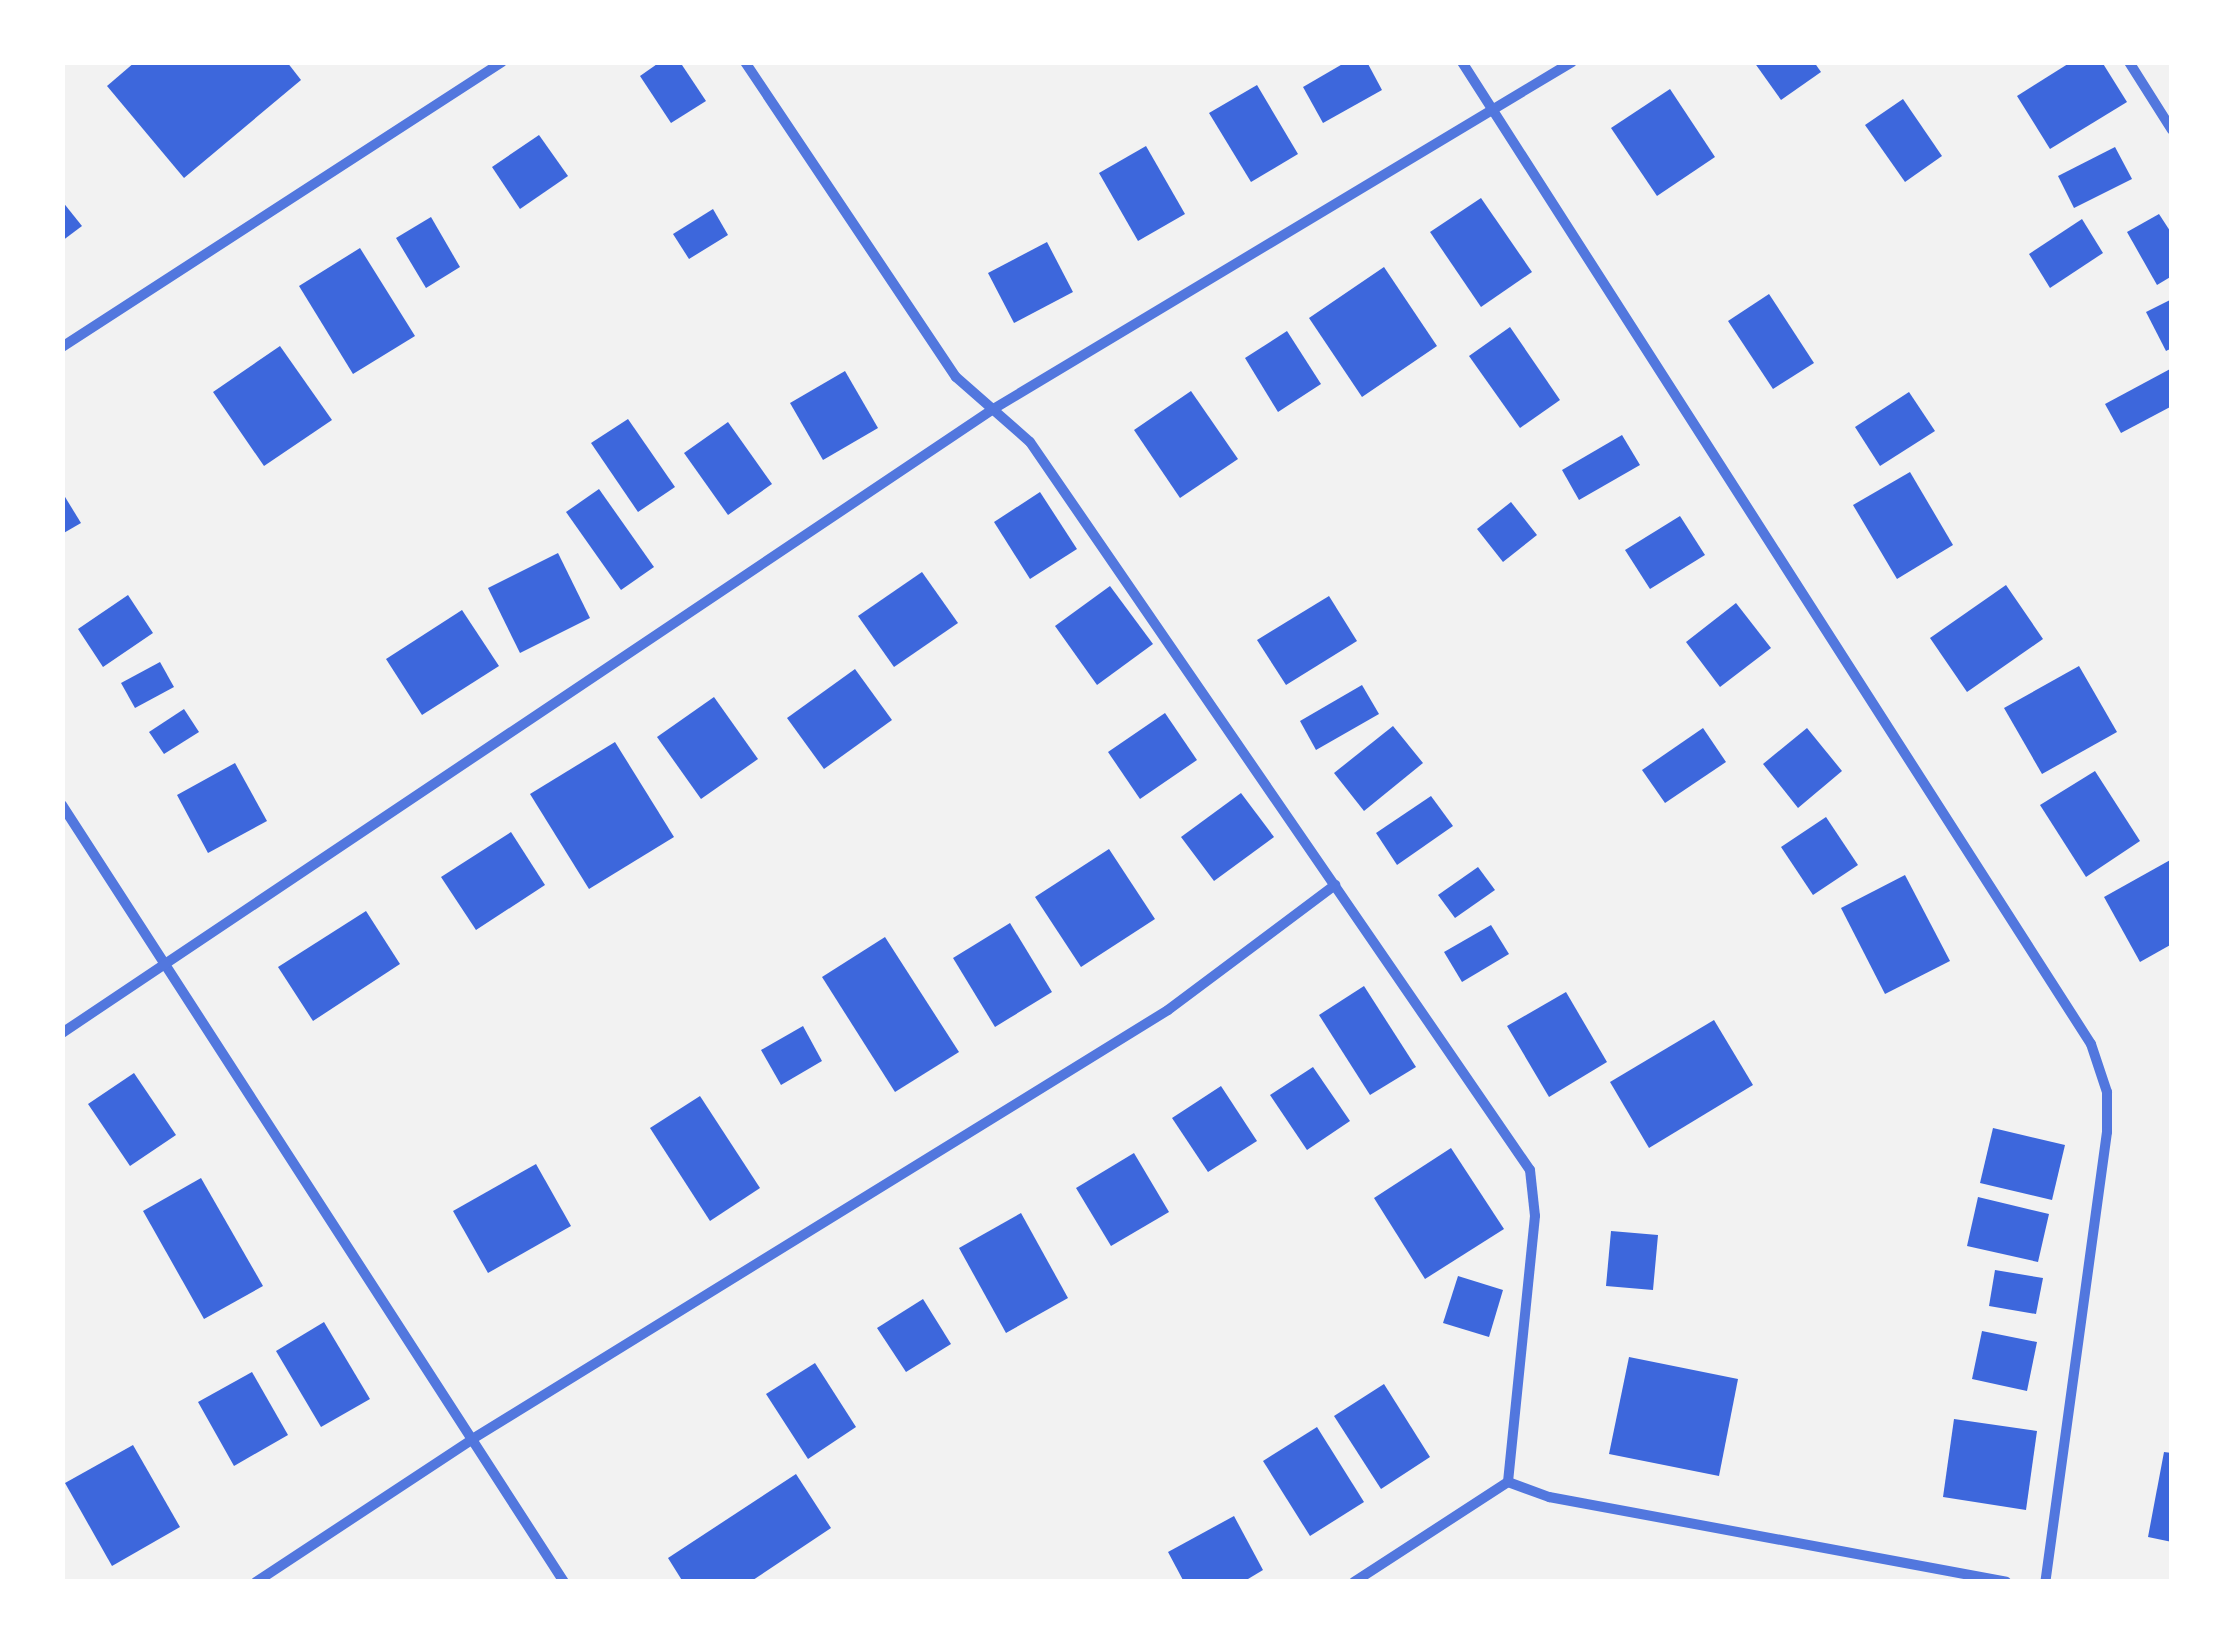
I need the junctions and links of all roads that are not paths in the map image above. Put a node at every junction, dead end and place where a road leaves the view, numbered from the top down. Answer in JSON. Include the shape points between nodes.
{"nodes":[{"id":1,"x":502,"y":62,"type":"edge"},
{"id":2,"x":744,"y":62,"type":"edge"},
{"id":3,"x":1462,"y":62,"type":"edge"},
{"id":4,"x":1572,"y":62,"type":"edge"},
{"id":5,"x":2130,"y":62,"type":"edge"},
{"id":6,"x":1493,"y":112,"type":"junction"},
{"id":7,"x":2172,"y":130,"type":"edge"},
{"id":8,"x":62,"y":347,"type":"edge"},
{"id":9,"x":995,"y":408,"type":"junction"},
{"id":10,"x":62,"y":805,"type":"edge"},
{"id":11,"x":1335,"y":884,"type":"junction"},
{"id":12,"x":168,"y":966,"type":"junction"},
{"id":13,"x":62,"y":1033,"type":"edge"},
{"id":14,"x":474,"y":1438,"type":"junction"},
{"id":15,"x":1508,"y":1482,"type":"junction"},
{"id":16,"x":256,"y":1582,"type":"edge"},
{"id":17,"x":564,"y":1582,"type":"edge"},
{"id":18,"x":1354,"y":1582,"type":"edge"},
{"id":19,"x":2006,"y":1582,"type":"edge"},
{"id":20,"x":2045,"y":1582,"type":"edge"}],
"edges":[{"from":1,"to":8,"type":"street"},
{"from":2,"to":9,"type":"street","via":[[956,377]]},
{"from":3,"to":6,"type":"street"},
{"from":4,"to":6,"type":"street"},
{"from":5,"to":7,"type":"street"},
{"from":6,"to":9,"type":"street"},
{"from":6,"to":20,"type":"street","via":[[2091,1044],[2107,1092],[2107,1132]]},
{"from":9,"to":11,"type":"street","via":[[1030,442]]},
{"from":9,"to":12,"type":"street"},
{"from":10,"to":12,"type":"street"},
{"from":11,"to":14,"type":"street","via":[[1168,1010]]},
{"from":11,"to":15,"type":"street","via":[[1530,1170],[1535,1216]]},
{"from":12,"to":13,"type":"street"},
{"from":12,"to":14,"type":"street"},
{"from":14,"to":16,"type":"street"},
{"from":14,"to":17,"type":"street"},
{"from":15,"to":18,"type":"street"},
{"from":15,"to":19,"type":"street","via":[[1549,1498]]}]}
